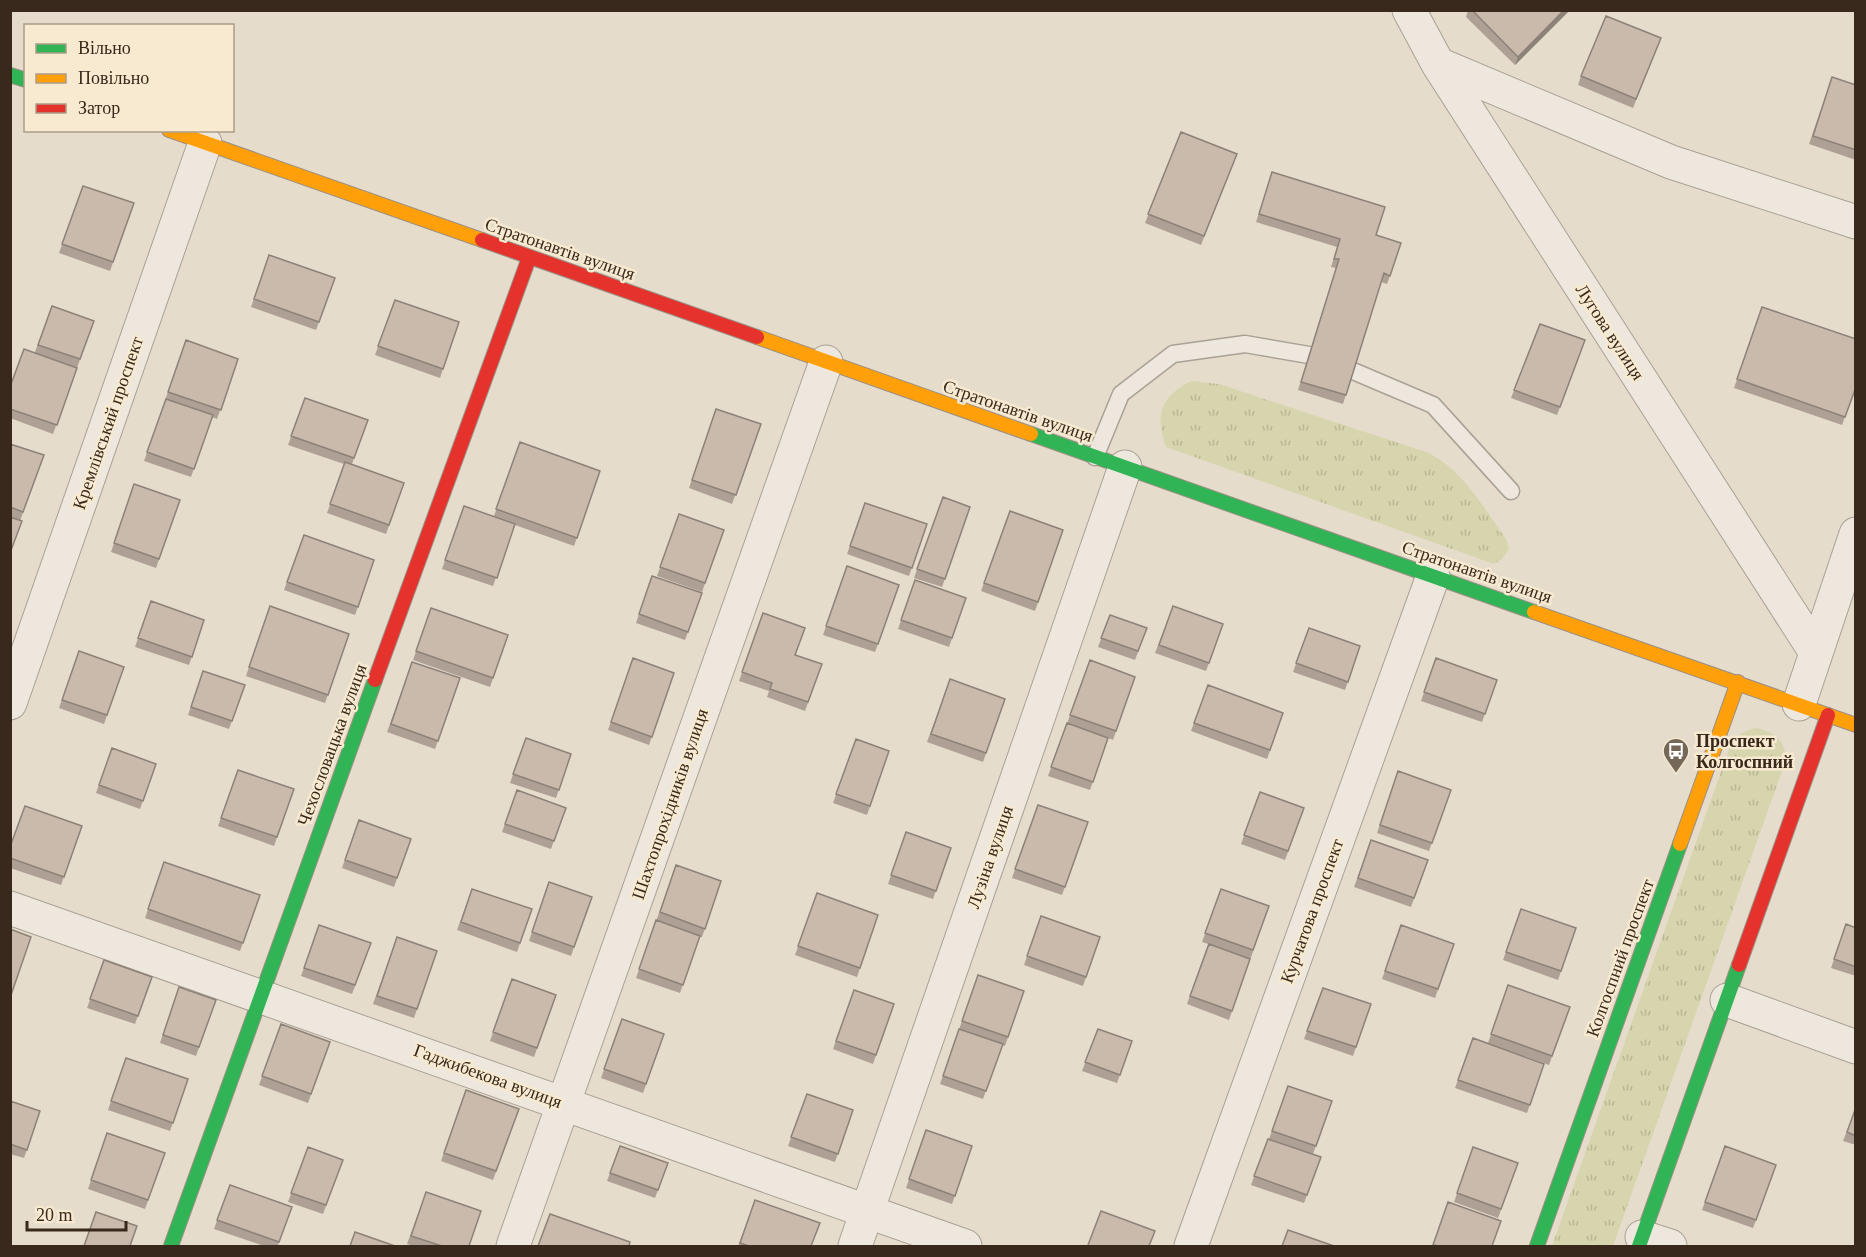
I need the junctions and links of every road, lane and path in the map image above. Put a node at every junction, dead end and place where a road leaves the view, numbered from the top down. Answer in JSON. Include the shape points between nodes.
{"nodes":[{"id":1,"x":1408,"y":10,"type":"edge"},
{"id":2,"x":1438,"y":64,"type":"junction"},
{"id":3,"x":175,"y":132,"type":"edge"},
{"id":4,"x":205,"y":143,"type":"junction"},
{"id":5,"x":1856,"y":222,"type":"edge"},
{"id":6,"x":529,"y":258,"type":"junction"},
{"id":7,"x":1309,"y":355,"type":"edge"},
{"id":8,"x":826,"y":362,"type":"junction"},
{"id":9,"x":1353,"y":371,"type":"edge"},
{"id":10,"x":1110,"y":462,"type":"junction"},
{"id":11,"x":1511,"y":491,"type":"dead end"},
{"id":12,"x":1856,"y":534,"type":"edge"},
{"id":13,"x":1433,"y":576,"type":"junction"},
{"id":14,"x":1815,"y":651,"type":"junction"},
{"id":15,"x":1738,"y":682,"type":"junction"},
{"id":16,"x":10,"y":703,"type":"edge"},
{"id":17,"x":1813,"y":710,"type":"junction"},
{"id":18,"x":1856,"y":725,"type":"edge"},
{"id":19,"x":10,"y":908,"type":"edge"},
{"id":20,"x":260,"y":996,"type":"junction"},
{"id":21,"x":1728,"y":1000,"type":"junction"},
{"id":22,"x":1856,"y":1047,"type":"edge"},
{"id":23,"x":565,"y":1104,"type":"junction"},
{"id":24,"x":867,"y":1212,"type":"junction"},
{"id":25,"x":1650,"y":1243,"type":"edge"},
{"id":26,"x":171,"y":1246,"type":"edge"},
{"id":27,"x":513,"y":1246,"type":"edge"},
{"id":28,"x":855,"y":1246,"type":"edge"},
{"id":29,"x":965,"y":1246,"type":"edge"},
{"id":30,"x":1191,"y":1246,"type":"edge"},
{"id":31,"x":1537,"y":1246,"type":"edge"}],
"edges":[{"from":1,"to":2,"type":"street","name":"Лугова вулиця"},
{"from":2,"to":5,"type":"street","via":[[1671,162]]},
{"from":2,"to":14,"type":"street","name":"Лугова вулиця"},
{"from":3,"to":4,"type":"street","name":"Стратонавтів вулиця"},
{"from":4,"to":6,"type":"street","name":"Стратонавтів вулиця"},
{"from":4,"to":16,"type":"street","name":"Кремлівський проспект"},
{"from":6,"to":8,"type":"street","name":"Стратонавтів вулиця"},
{"from":6,"to":20,"type":"street","name":"Чехословацька вулиця"},
{"from":7,"to":10,"type":"lane","via":[[1245,344],[1173,354],[1121,394]]},
{"from":8,"to":10,"type":"street","name":"Стратонавтів вулиця"},
{"from":8,"to":23,"type":"street","name":"Шахтопрохідників вулиця"},
{"from":9,"to":11,"type":"lane","via":[[1433,405]]},
{"from":10,"to":13,"type":"street","name":"Стратонавтів вулиця"},
{"from":10,"to":24,"type":"street","name":"Лузіна вулиця"},
{"from":12,"to":14,"type":"street"},
{"from":13,"to":15,"type":"street","name":"Стратонавтів вулиця"},
{"from":13,"to":30,"type":"street","name":"Курчатова проспект"},
{"from":14,"to":17,"type":"street"},
{"from":15,"to":17,"type":"street","name":"Стратонавтів вулиця"},
{"from":15,"to":31,"type":"street","name":"Колгоспний проспект"},
{"from":17,"to":18,"type":"street","name":"Стратонавтів вулиця"},
{"from":17,"to":21,"type":"street"},
{"from":19,"to":20,"type":"street","name":"Гаджибекова вулиця"},
{"from":20,"to":23,"type":"street","name":"Гаджибекова вулиця"},
{"from":20,"to":26,"type":"street","name":"Чехословацька вулиця"},
{"from":21,"to":22,"type":"street"},
{"from":21,"to":25,"type":"street"},
{"from":23,"to":24,"type":"street","name":"Гаджибекова вулиця"},
{"from":23,"to":27,"type":"street","name":"Шахтопрохідників вулиця"},
{"from":24,"to":28,"type":"street","name":"Лузіна вулиця"},
{"from":24,"to":29,"type":"street","name":"Гаджибекова вулиця"}]}
